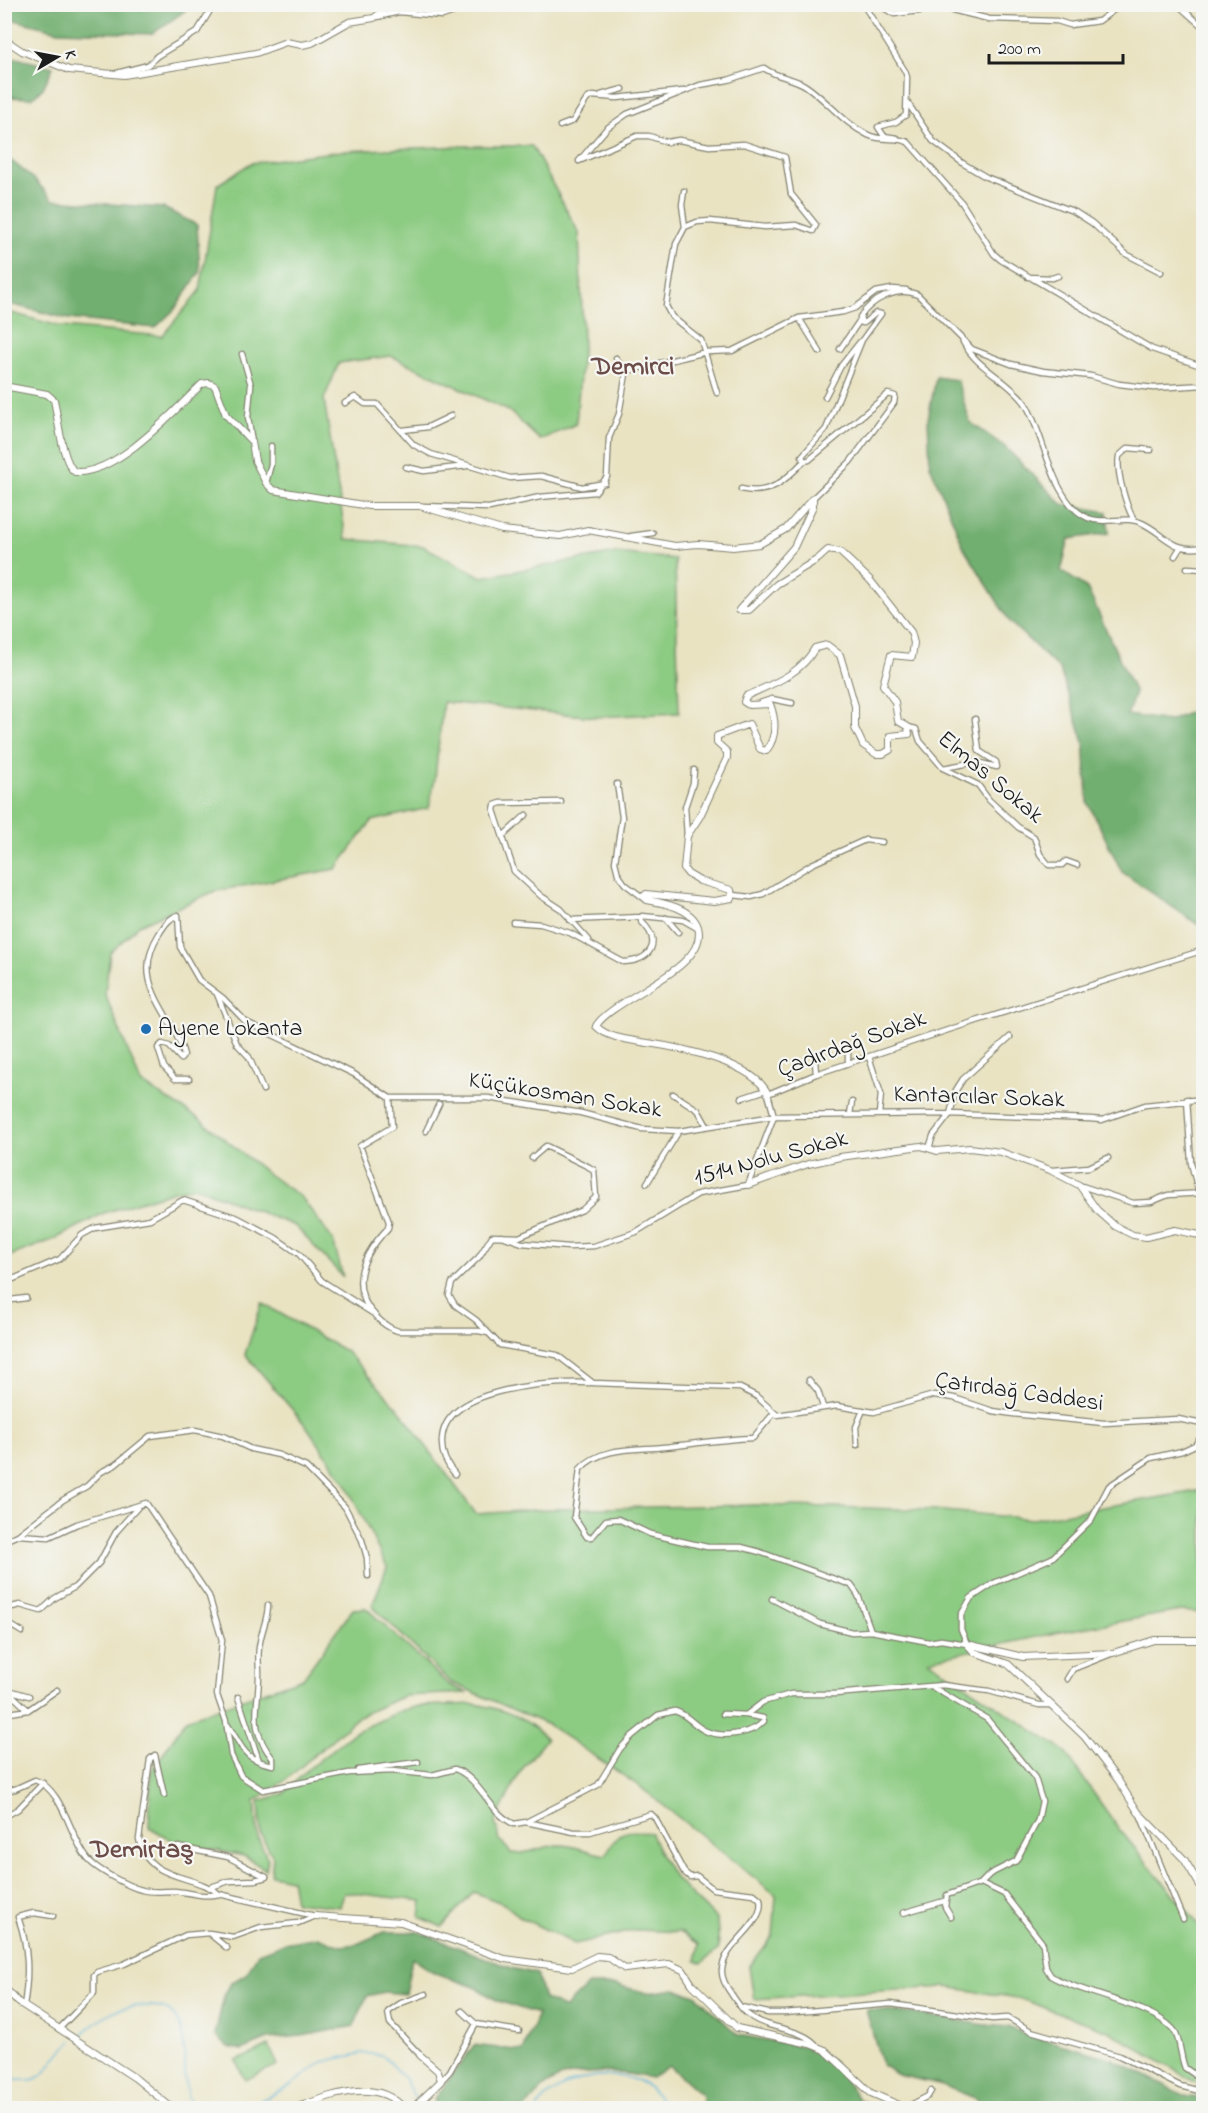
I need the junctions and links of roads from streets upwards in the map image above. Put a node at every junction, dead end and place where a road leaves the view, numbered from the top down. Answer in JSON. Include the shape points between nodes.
{"nodes":[{"id":1,"x":222,"y":4,"type":"edge"},
{"id":2,"x":391,"y":4,"type":"edge"},
{"id":3,"x":863,"y":4,"type":"edge"},
{"id":4,"x":877,"y":4,"type":"edge"},
{"id":5,"x":1078,"y":4,"type":"edge"},
{"id":6,"x":1101,"y":4,"type":"edge"},
{"id":7,"x":1122,"y":4,"type":"edge"},
{"id":8,"x":1177,"y":4,"type":"edge"},
{"id":9,"x":460,"y":10,"type":"dead end"},
{"id":10,"x":374,"y":18,"type":"junction"},
{"id":11,"x":1203,"y":28,"type":"edge"},
{"id":12,"x":4,"y":39,"type":"edge"},
{"id":13,"x":114,"y":74,"type":"junction"},
{"id":14,"x":623,"y":89,"type":"dead end"},
{"id":15,"x":688,"y":90,"type":"junction"},
{"id":16,"x":598,"y":95,"type":"junction"},
{"id":17,"x":907,"y":102,"type":"junction"},
{"id":18,"x":560,"y":126,"type":"dead end"},
{"id":19,"x":903,"y":140,"type":"junction"},
{"id":20,"x":684,"y":191,"type":"dead end"},
{"id":21,"x":686,"y":227,"type":"junction"},
{"id":22,"x":1161,"y":272,"type":"dead end"},
{"id":23,"x":1058,"y":276,"type":"dead end"},
{"id":24,"x":1028,"y":277,"type":"junction"},
{"id":25,"x":912,"y":292,"type":"junction"},
{"id":26,"x":799,"y":318,"type":"junction"},
{"id":27,"x":860,"y":321,"type":"junction"},
{"id":28,"x":959,"y":334,"type":"junction"},
{"id":29,"x":862,"y":340,"type":"junction"},
{"id":30,"x":840,"y":349,"type":"dead end"},
{"id":31,"x":706,"y":352,"type":"junction"},
{"id":32,"x":820,"y":352,"type":"dead end"},
{"id":33,"x":242,"y":354,"type":"dead end"},
{"id":34,"x":616,"y":358,"type":"dead end"},
{"id":35,"x":1203,"y":368,"type":"edge"},
{"id":36,"x":626,"y":374,"type":"junction"},
{"id":37,"x":1203,"y":385,"type":"edge"},
{"id":38,"x":4,"y":386,"type":"edge"},
{"id":39,"x":717,"y":393,"type":"dead end"},
{"id":40,"x":825,"y":397,"type":"dead end"},
{"id":41,"x":345,"y":403,"type":"dead end"},
{"id":42,"x":451,"y":416,"type":"dead end"},
{"id":43,"x":403,"y":430,"type":"junction"},
{"id":44,"x":252,"y":442,"type":"junction"},
{"id":45,"x":271,"y":446,"type":"dead end"},
{"id":46,"x":1151,"y":450,"type":"dead end"},
{"id":47,"x":804,"y":460,"type":"junction"},
{"id":48,"x":467,"y":465,"type":"junction"},
{"id":49,"x":406,"y":467,"type":"dead end"},
{"id":50,"x":266,"y":483,"type":"junction"},
{"id":51,"x":605,"y":483,"type":"junction"},
{"id":52,"x":741,"y":489,"type":"dead end"},
{"id":53,"x":813,"y":498,"type":"junction"},
{"id":54,"x":420,"y":506,"type":"junction"},
{"id":55,"x":1134,"y":520,"type":"junction"},
{"id":56,"x":653,"y":533,"type":"dead end"},
{"id":57,"x":622,"y":537,"type":"junction"},
{"id":58,"x":1203,"y":547,"type":"edge"},
{"id":59,"x":1180,"y":548,"type":"junction"},
{"id":60,"x":1175,"y":556,"type":"dead end"},
{"id":61,"x":1187,"y":568,"type":"dead end"},
{"id":62,"x":1203,"y":569,"type":"edge"},
{"id":63,"x":760,"y":703,"type":"junction"},
{"id":64,"x":792,"y":703,"type":"dead end"},
{"id":65,"x":975,"y":719,"type":"dead end"},
{"id":66,"x":908,"y":727,"type":"junction"},
{"id":67,"x":943,"y":768,"type":"junction"},
{"id":68,"x":694,"y":770,"type":"dead end"},
{"id":69,"x":617,"y":784,"type":"dead end"},
{"id":70,"x":561,"y":802,"type":"dead end"},
{"id":71,"x":526,"y":815,"type":"dead end"},
{"id":72,"x":504,"y":835,"type":"junction"},
{"id":73,"x":687,"y":836,"type":"junction"},
{"id":74,"x":882,"y":842,"type":"dead end"},
{"id":75,"x":1077,"y":865,"type":"dead end"},
{"id":76,"x":733,"y":895,"type":"junction"},
{"id":77,"x":645,"y":898,"type":"junction"},
{"id":78,"x":642,"y":917,"type":"junction"},
{"id":79,"x":666,"y":918,"type":"junction"},
{"id":80,"x":570,"y":920,"type":"junction"},
{"id":81,"x":513,"y":922,"type":"dead end"},
{"id":82,"x":698,"y":930,"type":"junction"},
{"id":83,"x":678,"y":932,"type":"dead end"},
{"id":84,"x":593,"y":944,"type":"junction"},
{"id":85,"x":1203,"y":951,"type":"edge"},
{"id":86,"x":217,"y":994,"type":"junction"},
{"id":87,"x":1010,"y":1037,"type":"dead end"},
{"id":88,"x":848,"y":1050,"type":"dead end"},
{"id":89,"x":869,"y":1057,"type":"junction"},
{"id":90,"x":815,"y":1061,"type":"dead end"},
{"id":91,"x":848,"y":1063,"type":"junction"},
{"id":92,"x":816,"y":1074,"type":"junction"},
{"id":93,"x":189,"y":1079,"type":"dead end"},
{"id":94,"x":263,"y":1090,"type":"dead end"},
{"id":95,"x":767,"y":1092,"type":"junction"},
{"id":96,"x":673,"y":1094,"type":"dead end"},
{"id":97,"x":390,"y":1098,"type":"junction"},
{"id":98,"x":742,"y":1098,"type":"dead end"},
{"id":99,"x":1187,"y":1099,"type":"junction"},
{"id":100,"x":1203,"y":1099,"type":"edge"},
{"id":101,"x":852,"y":1102,"type":"dead end"},
{"id":102,"x":439,"y":1104,"type":"dead end"},
{"id":103,"x":850,"y":1114,"type":"junction"},
{"id":104,"x":879,"y":1114,"type":"junction"},
{"id":105,"x":950,"y":1114,"type":"junction"},
{"id":106,"x":774,"y":1116,"type":"junction"},
{"id":107,"x":706,"y":1126,"type":"junction"},
{"id":108,"x":426,"y":1131,"type":"dead end"},
{"id":109,"x":679,"y":1131,"type":"junction"},
{"id":110,"x":929,"y":1148,"type":"junction"},
{"id":111,"x":532,"y":1158,"type":"dead end"},
{"id":112,"x":1108,"y":1158,"type":"dead end"},
{"id":113,"x":1050,"y":1170,"type":"junction"},
{"id":114,"x":646,"y":1183,"type":"dead end"},
{"id":115,"x":748,"y":1185,"type":"junction"},
{"id":116,"x":1078,"y":1185,"type":"junction"},
{"id":117,"x":1201,"y":1193,"type":"edge"},
{"id":118,"x":502,"y":1236,"type":"junction"},
{"id":119,"x":1203,"y":1236,"type":"edge"},
{"id":120,"x":4,"y":1283,"type":"edge"},
{"id":121,"x":26,"y":1298,"type":"dead end"},
{"id":122,"x":4,"y":1301,"type":"edge"},
{"id":123,"x":374,"y":1314,"type":"junction"},
{"id":124,"x":488,"y":1334,"type":"junction"},
{"id":125,"x":809,"y":1380,"type":"dead end"},
{"id":126,"x":593,"y":1383,"type":"junction"},
{"id":127,"x":823,"y":1407,"type":"junction"},
{"id":128,"x":863,"y":1410,"type":"junction"},
{"id":129,"x":774,"y":1413,"type":"junction"},
{"id":130,"x":1203,"y":1423,"type":"edge"},
{"id":131,"x":1203,"y":1432,"type":"edge"},
{"id":132,"x":857,"y":1445,"type":"dead end"},
{"id":133,"x":455,"y":1474,"type":"dead end"},
{"id":134,"x":141,"y":1504,"type":"junction"},
{"id":135,"x":18,"y":1535,"type":"junction"},
{"id":136,"x":4,"y":1541,"type":"edge"},
{"id":137,"x":368,"y":1576,"type":"dead end"},
{"id":138,"x":772,"y":1599,"type":"dead end"},
{"id":139,"x":268,"y":1605,"type":"dead end"},
{"id":140,"x":4,"y":1609,"type":"edge"},
{"id":141,"x":4,"y":1621,"type":"edge"},
{"id":142,"x":871,"y":1631,"type":"junction"},
{"id":143,"x":22,"y":1632,"type":"dead end"},
{"id":144,"x":1203,"y":1640,"type":"edge"},
{"id":145,"x":966,"y":1644,"type":"junction"},
{"id":146,"x":1113,"y":1653,"type":"junction"},
{"id":147,"x":1067,"y":1679,"type":"dead end"},
{"id":148,"x":934,"y":1688,"type":"junction"},
{"id":149,"x":57,"y":1690,"type":"dead end"},
{"id":150,"x":29,"y":1696,"type":"dead end"},
{"id":151,"x":238,"y":1697,"type":"dead end"},
{"id":152,"x":1053,"y":1705,"type":"junction"},
{"id":153,"x":28,"y":1710,"type":"junction"},
{"id":154,"x":4,"y":1714,"type":"edge"},
{"id":155,"x":723,"y":1714,"type":"dead end"},
{"id":156,"x":746,"y":1715,"type":"junction"},
{"id":157,"x":226,"y":1722,"type":"junction"},
{"id":158,"x":260,"y":1761,"type":"junction"},
{"id":159,"x":418,"y":1762,"type":"dead end"},
{"id":160,"x":349,"y":1773,"type":"junction"},
{"id":161,"x":43,"y":1783,"type":"junction"},
{"id":162,"x":4,"y":1791,"type":"edge"},
{"id":163,"x":164,"y":1795,"type":"dead end"},
{"id":164,"x":1138,"y":1812,"type":"junction"},
{"id":165,"x":4,"y":1817,"type":"edge"},
{"id":166,"x":526,"y":1822,"type":"junction"},
{"id":167,"x":178,"y":1847,"type":"dead end"},
{"id":168,"x":981,"y":1883,"type":"junction"},
{"id":169,"x":211,"y":1887,"type":"junction"},
{"id":170,"x":1203,"y":1892,"type":"edge"},
{"id":171,"x":219,"y":1894,"type":"junction"},
{"id":172,"x":944,"y":1900,"type":"junction"},
{"id":173,"x":903,"y":1913,"type":"dead end"},
{"id":174,"x":53,"y":1916,"type":"dead end"},
{"id":175,"x":315,"y":1916,"type":"junction"},
{"id":176,"x":951,"y":1917,"type":"dead end"},
{"id":177,"x":1183,"y":1919,"type":"dead end"},
{"id":178,"x":209,"y":1933,"type":"junction"},
{"id":179,"x":227,"y":1948,"type":"dead end"},
{"id":180,"x":4,"y":1988,"type":"edge"},
{"id":181,"x":426,"y":1994,"type":"dead end"},
{"id":182,"x":24,"y":2006,"type":"junction"},
{"id":183,"x":741,"y":2007,"type":"junction"},
{"id":184,"x":462,"y":2011,"type":"dead end"},
{"id":185,"x":476,"y":2024,"type":"junction"},
{"id":186,"x":59,"y":2030,"type":"junction"},
{"id":187,"x":519,"y":2031,"type":"dead end"},
{"id":188,"x":818,"y":2047,"type":"junction"},
{"id":189,"x":420,"y":2055,"type":"joint"},
{"id":190,"x":1203,"y":2080,"type":"edge"},
{"id":191,"x":441,"y":2081,"type":"junction"},
{"id":192,"x":931,"y":2091,"type":"dead end"},
{"id":193,"x":1203,"y":2092,"type":"edge"},
{"id":194,"x":414,"y":2108,"type":"edge"},
{"id":195,"x":905,"y":2108,"type":"edge"},
{"id":196,"x":172,"y":2109,"type":"edge"},
{"id":197,"x":295,"y":2109,"type":"edge"},
{"id":198,"x":404,"y":2109,"type":"edge"}],
"edges":[{"from":1,"to":13,"type":"street","via":[[211,9],[198,32],[148,65]]},
{"from":2,"to":10,"type":"street"},
{"from":3,"to":17,"type":"street","via":[[905,71]]},
{"from":4,"to":7,"type":"street","via":[[894,14],[944,8],[989,19],[1057,21],[1070,25],[1099,21]]},
{"from":5,"to":6,"type":"street"},
{"from":8,"to":11,"type":"street"},
{"from":9,"to":10,"type":"street","via":[[442,16],[399,12]]},
{"from":10,"to":13,"type":"street","via":[[348,22],[312,43],[286,42],[256,53],[156,71]]},
{"from":12,"to":13,"type":"street","via":[[22,51],[69,70]]},
{"from":14,"to":16,"type":"street"},
{"from":15,"to":16,"type":"street","via":[[617,98]]},
{"from":15,"to":19,"type":"street","via":[[764,68],[774,76],[805,85],[842,119],[869,135],[885,141]]},
{"from":15,"to":21,"type":"street","via":[[627,114],[607,128],[579,161],[637,136],[709,146],[744,144],[785,157],[791,194],[816,225],[813,231],[796,225],[765,227],[704,221]]},
{"from":16,"to":18,"type":"street","via":[[587,99],[573,121]]},
{"from":17,"to":19,"type":"street","via":[[902,119],[878,127],[885,136]]},
{"from":17,"to":22,"type":"street","via":[[933,141],[964,164],[986,177],[1075,212],[1126,254]]},
{"from":19,"to":24,"type":"street","via":[[913,146],[962,203],[994,254]]},
{"from":20,"to":21,"type":"street"},
{"from":21,"to":31,"type":"street","via":[[674,250],[666,306],[672,317],[701,340]]},
{"from":23,"to":24,"type":"street"},
{"from":24,"to":35,"type":"street","via":[[1152,349]]},
{"from":25,"to":26,"type":"street","via":[[892,288],[876,292],[849,310]]},
{"from":25,"to":27,"type":"street","via":[[877,300],[861,314]]},
{"from":25,"to":28,"type":"street"},
{"from":26,"to":31,"type":"street","via":[[738,349]]},
{"from":26,"to":32,"type":"street"},
{"from":27,"to":29,"type":"street","via":[[864,323],[876,313],[881,314]]},
{"from":27,"to":30,"type":"street"},
{"from":28,"to":37,"type":"street","via":[[974,351],[1021,367],[1154,388]]},
{"from":28,"to":55,"type":"street","via":[[977,361],[1025,404],[1050,466],[1074,508],[1093,520]]},
{"from":29,"to":40,"type":"street","via":[[844,361]]},
{"from":29,"to":47,"type":"street","via":[[826,429],[802,456]]},
{"from":31,"to":36,"type":"street"},
{"from":31,"to":39,"type":"street"},
{"from":33,"to":44,"type":"street","via":[[251,385],[248,417]]},
{"from":34,"to":36,"type":"street"},
{"from":36,"to":51,"type":"street","via":[[619,414],[609,438]]},
{"from":38,"to":44,"type":"street","via":[[46,394],[54,400],[66,457],[75,472],[111,460],[149,436],[202,384],[215,386],[226,416]]},
{"from":41,"to":43,"type":"street","via":[[355,397],[365,404],[377,404]]},
{"from":42,"to":43,"type":"street","via":[[423,429]]},
{"from":43,"to":48,"type":"street","via":[[420,449]]},
{"from":44,"to":50,"type":"street","via":[[255,461]]},
{"from":45,"to":50,"type":"street"},
{"from":46,"to":55,"type":"street","via":[[1125,449],[1119,456],[1126,504]]},
{"from":47,"to":52,"type":"street","via":[[765,491]]},
{"from":47,"to":53,"type":"street","via":[[809,460],[878,400],[888,394],[895,396],[858,453]]},
{"from":48,"to":49,"type":"street","via":[[424,471]]},
{"from":48,"to":51,"type":"street","via":[[510,478],[547,477],[582,487]]},
{"from":50,"to":54,"type":"street","via":[[273,490],[338,503],[387,508]]},
{"from":51,"to":54,"type":"street","via":[[590,494],[540,496],[489,508]]},
{"from":53,"to":57,"type":"street","via":[[786,529],[760,544],[675,546]]},
{"from":53,"to":66,"type":"street","via":[[794,547],[739,610],[749,609],[777,584],[828,550],[840,552],[870,580],[911,632],[912,657],[891,656],[884,678],[895,702],[898,721]]},
{"from":54,"to":57,"type":"street","via":[[502,530],[546,536],[588,531]]},
{"from":55,"to":59,"type":"street"},
{"from":56,"to":57,"type":"street"},
{"from":58,"to":59,"type":"street"},
{"from":59,"to":60,"type":"street"},
{"from":61,"to":62,"type":"street"},
{"from":63,"to":64,"type":"street","via":[[772,699]]},
{"from":63,"to":66,"type":"street","via":[[749,705],[744,699],[790,676],[808,662],[815,648],[827,645],[840,655],[855,706],[855,728],[863,745],[876,754],[887,753],[890,736],[906,735]]},
{"from":63,"to":73,"type":"street","via":[[770,704],[772,709],[773,743],[766,751],[760,749],[749,724],[717,736],[727,758]]},
{"from":65,"to":67,"type":"street","via":[[979,751],[996,762],[997,767],[976,762]]},
{"from":66,"to":67,"type":"street","name":"Elmas Sokak","via":[[916,729],[920,741]]},
{"from":67,"to":75,"type":"street","name":"Elmas Sokak","via":[[978,785],[989,801],[1034,837],[1049,865],[1066,861]]},
{"from":68,"to":73,"type":"street","via":[[685,807]]},
{"from":69,"to":77,"type":"street","via":[[622,817],[615,862],[625,884]]},
{"from":70,"to":72,"type":"street","via":[[495,805]]},
{"from":71,"to":72,"type":"street"},
{"from":72,"to":80,"type":"street","via":[[514,871]]},
{"from":73,"to":76,"type":"street","via":[[684,869],[700,881],[731,890]]},
{"from":74,"to":76,"type":"street","via":[[865,840],[813,864],[763,894]]},
{"from":76,"to":77,"type":"street","via":[[725,901],[650,893]]},
{"from":77,"to":82,"type":"street","via":[[684,912]]},
{"from":78,"to":79,"type":"street"},
{"from":78,"to":80,"type":"street"},
{"from":78,"to":84,"type":"street","via":[[654,939],[644,956],[623,962]]},
{"from":79,"to":82,"type":"street","via":[[693,924]]},
{"from":79,"to":83,"type":"street"},
{"from":80,"to":84,"type":"street"},
{"from":81,"to":84,"type":"street","via":[[541,924]]},
{"from":82,"to":95,"type":"street","name":"Çadırdağ Sokak","via":[[696,945],[686,959],[596,1026],[609,1034],[685,1049],[712,1059],[748,1073]]},
{"from":85,"to":89,"type":"street","name":"Çadırdağ Sokak"},
{"from":86,"to":93,"type":"street","via":[[199,980],[182,952],[179,916],[173,917],[153,945],[149,978],[155,1000],[184,1055],[181,1059],[162,1044],[158,1048],[162,1064],[175,1079]]},
{"from":86,"to":94,"type":"street","via":[[237,1044],[249,1057]]},
{"from":86,"to":97,"type":"street","via":[[248,1023],[354,1074]]},
{"from":87,"to":105,"type":"street","via":[[966,1074],[956,1090]]},
{"from":88,"to":91,"type":"street"},
{"from":89,"to":91,"type":"street","name":"Çadırdağ Sokak"},
{"from":89,"to":104,"type":"street","via":[[881,1094]]},
{"from":90,"to":92,"type":"street"},
{"from":91,"to":92,"type":"street","name":"Çadırdağ Sokak"},
{"from":92,"to":95,"type":"street","name":"Çadırdağ Sokak"},
{"from":95,"to":98,"type":"street"},
{"from":95,"to":106,"type":"street"},
{"from":96,"to":107,"type":"street","via":[[698,1110]]},
{"from":97,"to":109,"type":"street","name":"Küçükosman Sokak","via":[[488,1098],[581,1113],[642,1129]]},
{"from":97,"to":123,"type":"street","via":[[392,1127],[360,1146],[388,1222],[361,1269],[362,1297]]},
{"from":99,"to":100,"type":"street","name":"Kantarcılar Sokak"},
{"from":99,"to":105,"type":"street","name":"Kantarcılar Sokak","via":[[1145,1105],[1102,1120]]},
{"from":99,"to":117,"type":"street","via":[[1191,1163]]},
{"from":101,"to":103,"type":"street"},
{"from":102,"to":108,"type":"street"},
{"from":103,"to":104,"type":"street","name":"Kantarcılar Sokak"},
{"from":103,"to":106,"type":"street","name":"Kantarcılar Sokak"},
{"from":104,"to":105,"type":"street","name":"Kantarcılar Sokak"},
{"from":105,"to":110,"type":"street"},
{"from":106,"to":107,"type":"street","name":"Küçükosman Sokak"},
{"from":106,"to":115,"type":"street"},
{"from":107,"to":109,"type":"street","name":"Küçükosman Sokak"},
{"from":109,"to":114,"type":"street"},
{"from":110,"to":113,"type":"street","name":"1514 Nolu Sokak","via":[[1001,1152]]},
{"from":110,"to":115,"type":"street","name":"1514 Nolu Sokak","via":[[887,1150],[808,1164]]},
{"from":111,"to":118,"type":"street","via":[[546,1146],[594,1170],[596,1197],[582,1210],[519,1236]]},
{"from":112,"to":113,"type":"street","via":[[1083,1169]]},
{"from":113,"to":116,"type":"street","name":"1514 Nolu Sokak"},
{"from":115,"to":118,"type":"street","name":"1514 Nolu Sokak","via":[[698,1194],[636,1232],[594,1246],[522,1243]]},
{"from":116,"to":117,"type":"street","via":[[1133,1203]]},
{"from":116,"to":119,"type":"street","via":[[1097,1210],[1133,1235],[1146,1237],[1175,1230]]},
{"from":118,"to":124,"type":"street","via":[[492,1236],[479,1257],[449,1289],[454,1305]]},
{"from":120,"to":123,"type":"street","via":[[60,1259],[82,1235],[95,1228],[150,1219],[183,1200],[238,1218],[276,1238],[299,1254],[322,1281]]},
{"from":121,"to":122,"type":"street"},
{"from":123,"to":124,"type":"street","via":[[387,1328],[398,1331]]},
{"from":124,"to":126,"type":"street","via":[[500,1345],[557,1355]]},
{"from":125,"to":127,"type":"street"},
{"from":126,"to":129,"type":"street","via":[[740,1388],[756,1396]]},
{"from":126,"to":133,"type":"street","via":[[518,1387],[471,1402],[448,1422],[442,1433],[444,1458]]},
{"from":127,"to":128,"type":"street","name":"Çatırdağ Caddesi"},
{"from":127,"to":129,"type":"street","name":"Çatırdağ Caddesi","via":[[783,1415]]},
{"from":128,"to":130,"type":"street","name":"Çatırdağ Caddesi","via":[[874,1412],[934,1395],[993,1412],[1104,1423],[1178,1419]]},
{"from":128,"to":132,"type":"street","via":[[856,1427]]},
{"from":129,"to":142,"type":"street","via":[[753,1438],[638,1448],[594,1458],[580,1469],[574,1517],[587,1537],[592,1537],[606,1520],[618,1519],[650,1534],[760,1552],[851,1585]]},
{"from":130,"to":131,"type":"street","name":"Çatırdağ Caddesi"},
{"from":131,"to":145,"type":"street","name":"Çatırdağ Caddesi","via":[[1195,1445],[1151,1458],[1109,1486],[1091,1520],[1052,1558],[994,1582],[971,1598],[961,1615]]},
{"from":134,"to":135,"type":"street","via":[[49,1537]]},
{"from":134,"to":140,"type":"street","via":[[116,1532],[99,1563],[75,1587],[41,1611],[20,1605]]},
{"from":134,"to":157,"type":"street","via":[[149,1506],[208,1596],[222,1640],[217,1695]]},
{"from":135,"to":136,"type":"street"},
{"from":135,"to":137,"type":"street","via":[[150,1436],[195,1430],[223,1436],[306,1467],[345,1507],[366,1552]]},
{"from":138,"to":142,"type":"street","via":[[820,1624],[852,1632]]},
{"from":139,"to":158,"type":"street","via":[[258,1649],[255,1713],[258,1731],[273,1765]]},
{"from":141,"to":143,"type":"street"},
{"from":142,"to":145,"type":"street","via":[[929,1642]]},
{"from":144,"to":146,"type":"street","via":[[1154,1640]]},
{"from":145,"to":146,"type":"street","via":[[1023,1657]]},
{"from":145,"to":152,"type":"street","via":[[974,1652],[1008,1664]]},
{"from":146,"to":147,"type":"street","via":[[1073,1669]]},
{"from":148,"to":152,"type":"street","via":[[943,1685],[989,1691]]},
{"from":148,"to":156,"type":"street","via":[[791,1694],[763,1702]]},
{"from":148,"to":168,"type":"street","via":[[987,1719],[1012,1747],[1040,1790],[1042,1812],[1020,1857]]},
{"from":149,"to":153,"type":"street"},
{"from":150,"to":153,"type":"street","via":[[12,1691],[11,1694]]},
{"from":151,"to":158,"type":"street"},
{"from":152,"to":164,"type":"street","via":[[1084,1736]]},
{"from":153,"to":154,"type":"street"},
{"from":155,"to":156,"type":"street"},
{"from":156,"to":166,"type":"street","via":[[764,1721],[747,1731],[729,1734],[707,1732],[675,1711],[658,1714],[620,1749],[598,1785]]},
{"from":157,"to":158,"type":"street","via":[[241,1749]]},
{"from":157,"to":160,"type":"street","via":[[236,1771],[254,1786],[268,1790]]},
{"from":159,"to":160,"type":"street","via":[[380,1765]]},
{"from":160,"to":166,"type":"street","via":[[392,1771],[432,1775],[455,1769],[475,1783],[506,1821]]},
{"from":161,"to":162,"type":"street","via":[[35,1780]]},
{"from":161,"to":165,"type":"street","via":[[18,1809]]},
{"from":161,"to":171,"type":"street","via":[[92,1863],[140,1890]]},
{"from":163,"to":169,"type":"street","via":[[154,1755],[143,1801],[141,1849],[160,1870]]},
{"from":164,"to":170,"type":"street","via":[[1184,1859]]},
{"from":164,"to":177,"type":"street"},
{"from":166,"to":183,"type":"street","via":[[590,1832],[651,1814],[690,1877],[697,1876],[713,1889],[754,1894],[760,1899],[759,1916],[731,1949],[721,1968],[725,1985]]},
{"from":167,"to":169,"type":"street","via":[[228,1857],[266,1876]]},
{"from":168,"to":172,"type":"street","via":[[952,1892]]},
{"from":168,"to":190,"type":"street","via":[[1004,1894],[1043,1944],[1051,1976],[1168,2025],[1177,2036],[1185,2068]]},
{"from":169,"to":171,"type":"street"},
{"from":171,"to":175,"type":"street"},
{"from":172,"to":173,"type":"street"},
{"from":172,"to":176,"type":"street"},
{"from":174,"to":182,"type":"street","via":[[34,1912],[18,1917],[29,1975]]},
{"from":175,"to":178,"type":"street","via":[[233,1937]]},
{"from":175,"to":188,"type":"street","via":[[401,1922],[505,1959],[572,1968],[597,1956],[608,1957],[625,1969],[669,1964],[683,1970],[737,2028]]},
{"from":178,"to":179,"type":"street"},
{"from":178,"to":186,"type":"street","via":[[186,1935],[94,1975],[94,1993]]},
{"from":180,"to":182,"type":"street"},
{"from":181,"to":189,"type":"street","via":[[401,2003],[388,2015],[390,2023]]},
{"from":182,"to":186,"type":"street"},
{"from":183,"to":188,"type":"street","via":[[770,2026],[810,2038]]},
{"from":183,"to":193,"type":"street","via":[[785,2013],[891,2004],[1008,2018],[1031,2031],[1120,2056],[1180,2086]]},
{"from":184,"to":185,"type":"street"},
{"from":185,"to":187,"type":"street"},
{"from":185,"to":191,"type":"street"},
{"from":186,"to":196,"type":"street","via":[[135,2079]]},
{"from":188,"to":195,"type":"street","via":[[871,2093]]},
{"from":189,"to":191,"type":"street","via":[[438,2071]]},
{"from":191,"to":194,"type":"street"},
{"from":192,"to":195,"type":"street"},
{"from":197,"to":198,"type":"street","via":[[332,2095],[357,2091],[378,2092],[396,2100]]}]}
